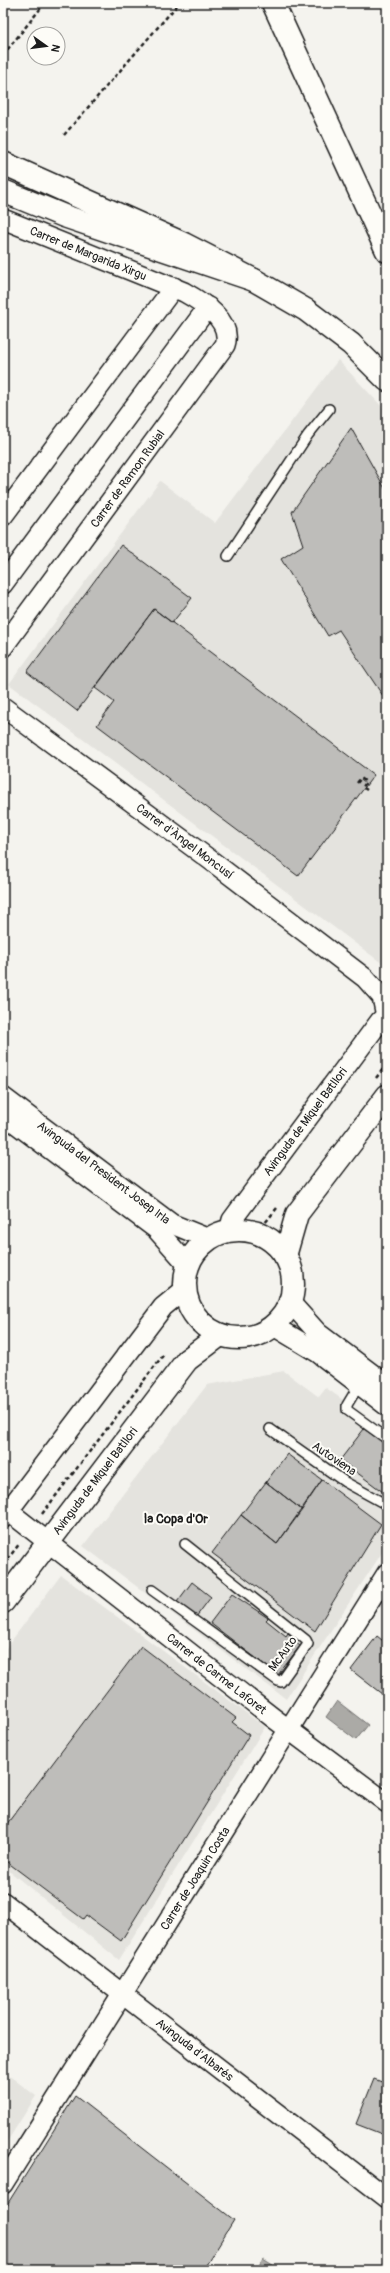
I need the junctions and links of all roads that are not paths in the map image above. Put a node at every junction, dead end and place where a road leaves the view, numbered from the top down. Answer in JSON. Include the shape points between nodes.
{"nodes":[{"id":1,"x":273,"y":3,"type":"edge"},
{"id":2,"x":3,"y":163,"type":"edge"},
{"id":3,"x":3,"y":191,"type":"edge"},
{"id":4,"x":3,"y":219,"type":"edge"},
{"id":5,"x":387,"y":251,"type":"edge"},
{"id":6,"x":254,"y":280,"type":"junction"},
{"id":7,"x":174,"y":287,"type":"junction"},
{"id":8,"x":208,"y":307,"type":"junction"},
{"id":9,"x":387,"y":380,"type":"edge"},
{"id":10,"x":329,"y":409,"type":"dead end"},
{"id":11,"x":3,"y":516,"type":"edge"},
{"id":12,"x":228,"y":556,"type":"dead end"},
{"id":13,"x":3,"y":584,"type":"edge"},
{"id":14,"x":3,"y":647,"type":"edge"},
{"id":15,"x":3,"y":707,"type":"edge"},
{"id":16,"x":365,"y":978,"type":"junction"},
{"id":17,"x":387,"y":989,"type":"edge"},
{"id":18,"x":386,"y":1016,"type":"edge"},
{"id":19,"x":387,"y":1096,"type":"edge"},
{"id":20,"x":3,"y":1097,"type":"edge"},
{"id":21,"x":3,"y":1114,"type":"edge"},
{"id":22,"x":297,"y":1214,"type":"junction"},
{"id":23,"x":229,"y":1231,"type":"junction"},
{"id":24,"x":257,"y":1233,"type":"junction"},
{"id":25,"x":209,"y":1239,"type":"junction"},
{"id":26,"x":285,"y":1256,"type":"junction"},
{"id":27,"x":188,"y":1265,"type":"junction"},
{"id":28,"x":185,"y":1289,"type":"junction"},
{"id":29,"x":290,"y":1302,"type":"junction"},
{"id":30,"x":201,"y":1322,"type":"junction"},
{"id":31,"x":274,"y":1326,"type":"junction"},
{"id":32,"x":220,"y":1335,"type":"junction"},
{"id":33,"x":187,"y":1360,"type":"junction"},
{"id":34,"x":359,"y":1385,"type":"junction"},
{"id":35,"x":387,"y":1385,"type":"edge"},
{"id":36,"x":387,"y":1406,"type":"edge"},
{"id":37,"x":270,"y":1429,"type":"dead end"},
{"id":38,"x":387,"y":1439,"type":"edge"},
{"id":39,"x":387,"y":1505,"type":"edge"},
{"id":40,"x":5,"y":1512,"type":"edge"},
{"id":41,"x":49,"y":1542,"type":"junction"},
{"id":42,"x":185,"y":1544,"type":"dead end"},
{"id":43,"x":387,"y":1573,"type":"edge"},
{"id":44,"x":152,"y":1590,"type":"dead end"},
{"id":45,"x":3,"y":1602,"type":"edge"},
{"id":46,"x":289,"y":1730,"type":"junction"},
{"id":47,"x":387,"y":1803,"type":"edge"},
{"id":48,"x":3,"y":1902,"type":"edge"},
{"id":49,"x":122,"y":1994,"type":"junction"},
{"id":50,"x":3,"y":2184,"type":"edge"},
{"id":51,"x":387,"y":2198,"type":"edge"}],
"edges":[{"from":1,"to":5,"type":"main road"},
{"from":2,"to":6,"type":"main road","via":[[184,244]]},
{"from":3,"to":6,"type":"main road","via":[[64,216]]},
{"from":4,"to":7,"type":"street","name":"Carrer de Margarida Xirgu"},
{"from":6,"to":9,"type":"main road","via":[[306,310],[351,344]]},
{"from":7,"to":8,"type":"street","name":"Carrer de Ramon Rubial"},
{"from":7,"to":11,"type":"street"},
{"from":8,"to":13,"type":"street"},
{"from":8,"to":14,"type":"street","name":"Carrer de Ramon Rubial","via":[[225,329],[228,337],[225,345]]},
{"from":10,"to":12,"type":"lane","via":[[308,436]]},
{"from":15,"to":16,"type":"street","name":"Carrer d'Àngel Moncusí"},
{"from":16,"to":17,"type":"street","name":"Carrer d'Àngel Moncusí"},
{"from":16,"to":18,"type":"street","name":"Carrer d'Àngel Moncusí","via":[[382,997]]},
{"from":18,"to":23,"type":"street","name":"Avinguda de Miquel Batllori","via":[[232,1220]]},
{"from":19,"to":22,"type":"main road"},
{"from":20,"to":25,"type":"street","name":"Avinguda del President Josep Irla","via":[[172,1224]]},
{"from":21,"to":27,"type":"street","name":"Avinguda del President Josep Irla","via":[[156,1229]]},
{"from":22,"to":24,"type":"main road"},
{"from":22,"to":26,"type":"main road"},
{"from":23,"to":24,"type":"main road"},
{"from":23,"to":25,"type":"main road"},
{"from":24,"to":26,"type":"main road","via":[[268,1239]]},
{"from":25,"to":27,"type":"main road","via":[[200,1246]]},
{"from":26,"to":29,"type":"main road","via":[[293,1279]]},
{"from":27,"to":28,"type":"main road"},
{"from":28,"to":30,"type":"main road","via":[[188,1304]]},
{"from":28,"to":40,"type":"street","via":[[163,1307]]},
{"from":29,"to":31,"type":"main road"},
{"from":29,"to":35,"type":"street","via":[[318,1334]]},
{"from":30,"to":32,"type":"main road","via":[[212,1332]]},
{"from":30,"to":33,"type":"main road","name":"Avinguda de Miquel Batllori"},
{"from":31,"to":32,"type":"main road","via":[[260,1335],[244,1339]]},
{"from":31,"to":34,"type":"street","via":[[317,1352]]},
{"from":32,"to":33,"type":"main road","name":"Avinguda de Miquel Batllori"},
{"from":33,"to":41,"type":"main road","name":"Avinguda de Miquel Batllori"},
{"from":34,"to":36,"type":"street"},
{"from":34,"to":38,"type":"lane","via":[[346,1407]]},
{"from":37,"to":39,"type":"lane","name":"Autoviena","via":[[345,1482]]},
{"from":40,"to":41,"type":"street","name":"Carrer de Carme Laforet"},
{"from":41,"to":45,"type":"main road","name":"Avinguda de Miquel Batllori"},
{"from":41,"to":46,"type":"street","name":"Carrer de Carme Laforet"},
{"from":42,"to":44,"type":"lane","name":"McAuto","via":[[306,1640],[308,1644],[281,1682]]},
{"from":43,"to":46,"type":"street","name":"Carrer de Joaquin Costa"},
{"from":46,"to":47,"type":"street","name":"Carrer de Carme Laforet"},
{"from":46,"to":49,"type":"street","name":"Carrer de Joaquin Costa"},
{"from":48,"to":49,"type":"street","name":"Avinguda d'Albarés"},
{"from":49,"to":50,"type":"street","name":"Carrer de Joaquin Costa"},
{"from":49,"to":51,"type":"street","name":"Avinguda d'Albarés"}]}
